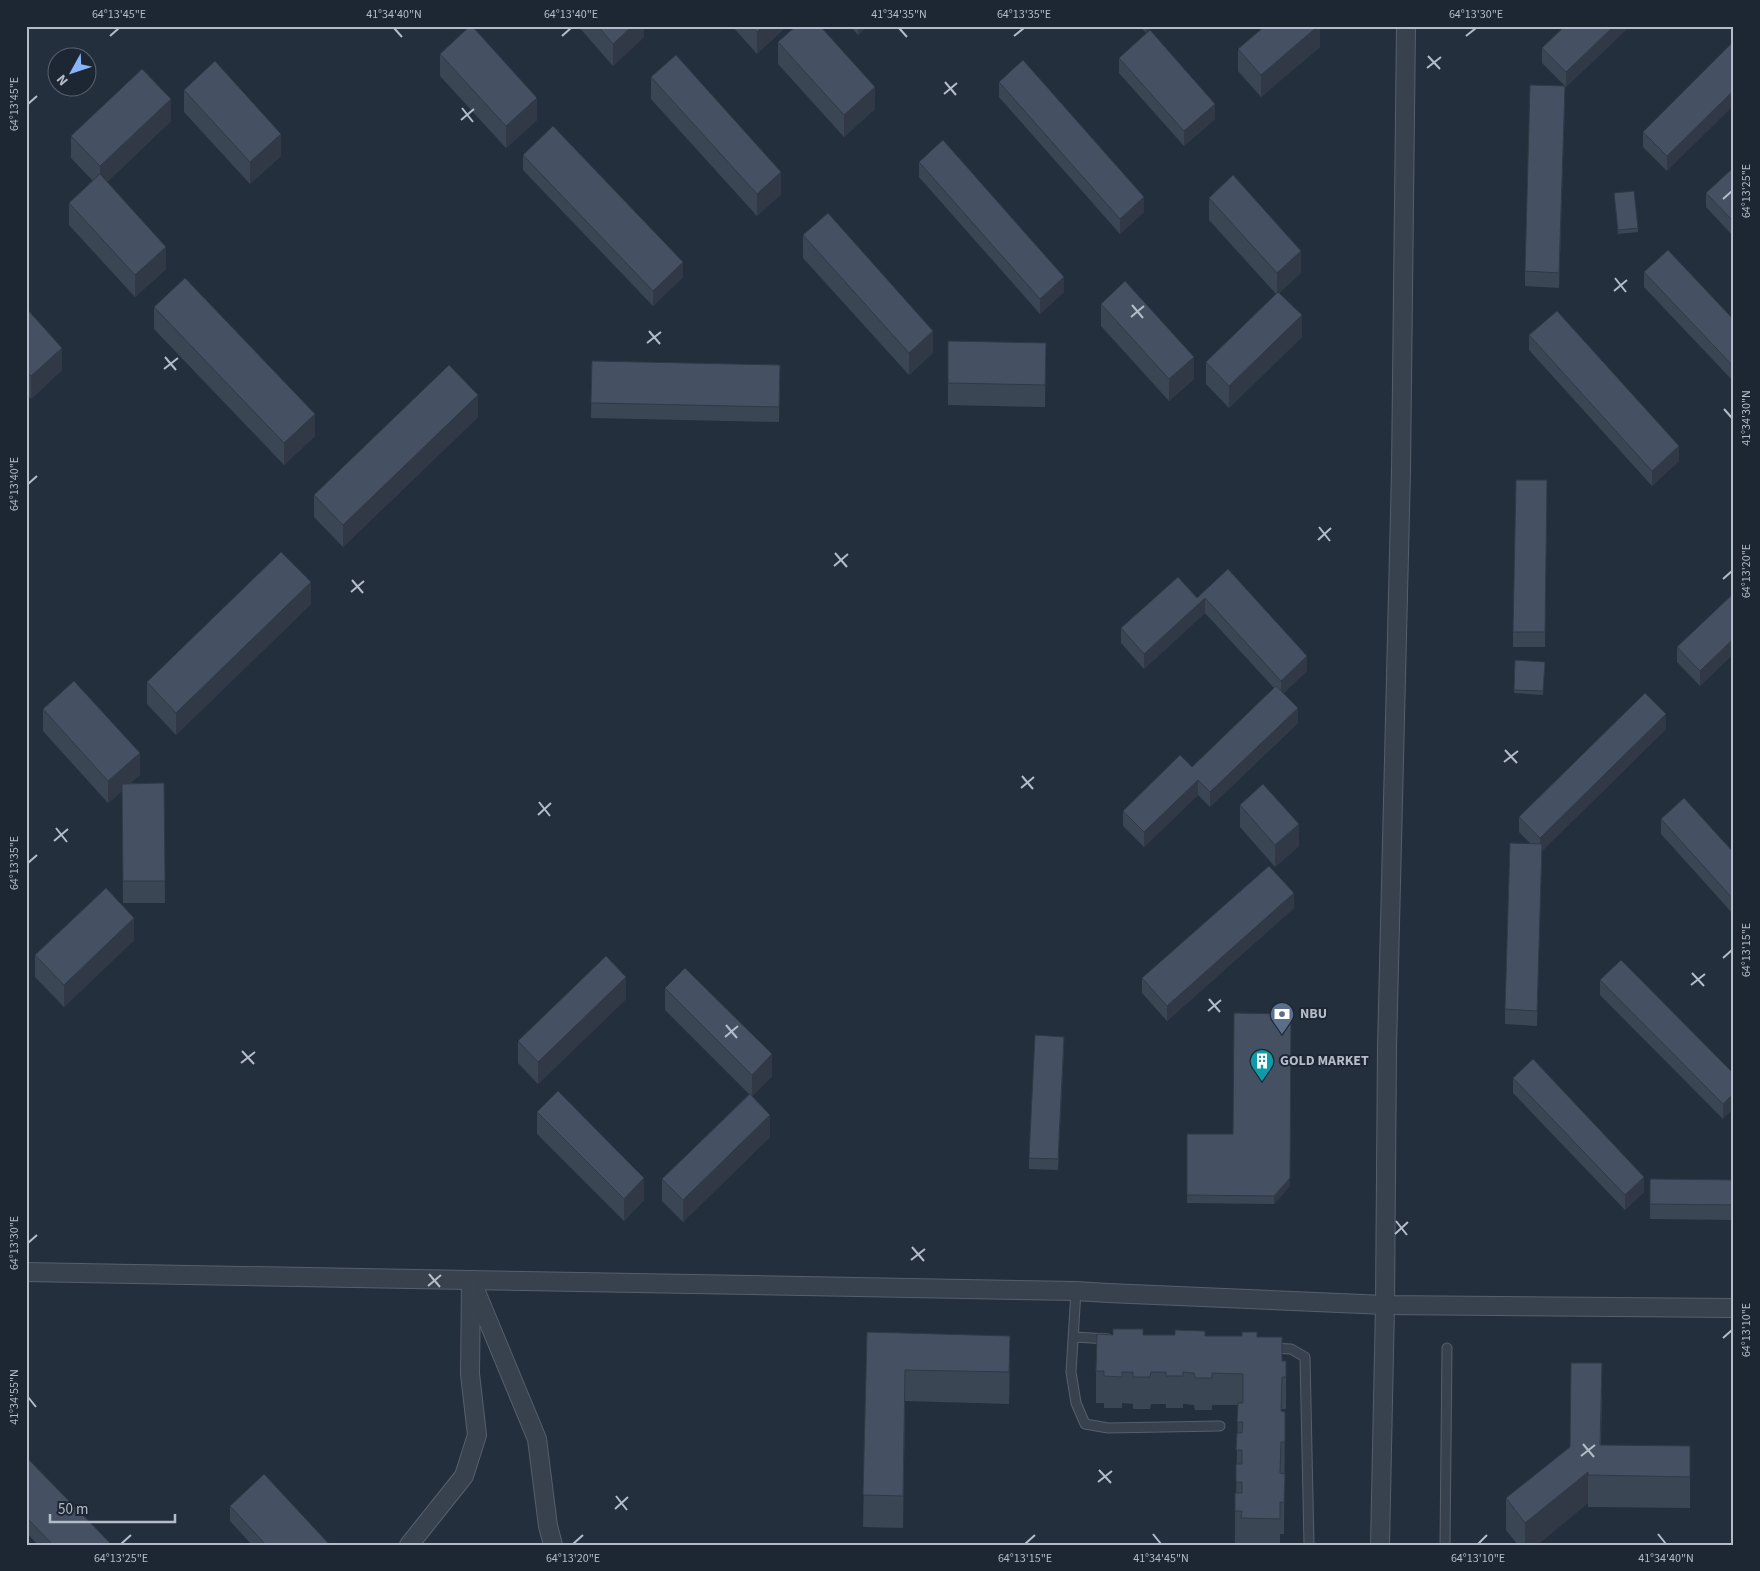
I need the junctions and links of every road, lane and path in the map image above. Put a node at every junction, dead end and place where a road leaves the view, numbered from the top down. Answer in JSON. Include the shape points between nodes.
{"nodes":[{"id":1,"x":1406,"y":26,"type":"edge"},
{"id":2,"x":26,"y":1272,"type":"edge"},
{"id":3,"x":471,"y":1280,"type":"junction"},
{"id":4,"x":1076,"y":1291,"type":"junction"},
{"id":5,"x":1385,"y":1305,"type":"junction"},
{"id":6,"x":1734,"y":1308,"type":"edge"},
{"id":7,"x":1074,"y":1337,"type":"junction"},
{"id":8,"x":1113,"y":1339,"type":"edge"},
{"id":9,"x":1261,"y":1347,"type":"edge"},
{"id":10,"x":1447,"y":1348,"type":"dead end"},
{"id":11,"x":1220,"y":1426,"type":"dead end"},
{"id":12,"x":409,"y":1545,"type":"edge"},
{"id":13,"x":553,"y":1545,"type":"edge"},
{"id":14,"x":1309,"y":1545,"type":"edge"},
{"id":15,"x":1380,"y":1545,"type":"edge"},
{"id":16,"x":1444,"y":1545,"type":"edge"}],
"edges":[{"from":1,"to":5,"type":"street"},
{"from":2,"to":3,"type":"street"},
{"from":3,"to":4,"type":"street"},
{"from":3,"to":12,"type":"street","via":[[470,1374],[477,1435],[464,1476]]},
{"from":3,"to":13,"type":"street","via":[[537,1439]]},
{"from":4,"to":5,"type":"street"},
{"from":4,"to":7,"type":"lane"},
{"from":5,"to":6,"type":"street"},
{"from":5,"to":15,"type":"street"},
{"from":7,"to":8,"type":"lane"},
{"from":7,"to":11,"type":"lane","via":[[1071,1372],[1076,1403],[1085,1424],[1108,1428]]},
{"from":9,"to":14,"type":"lane","via":[[1291,1349],[1305,1357]]},
{"from":10,"to":16,"type":"lane"}]}
